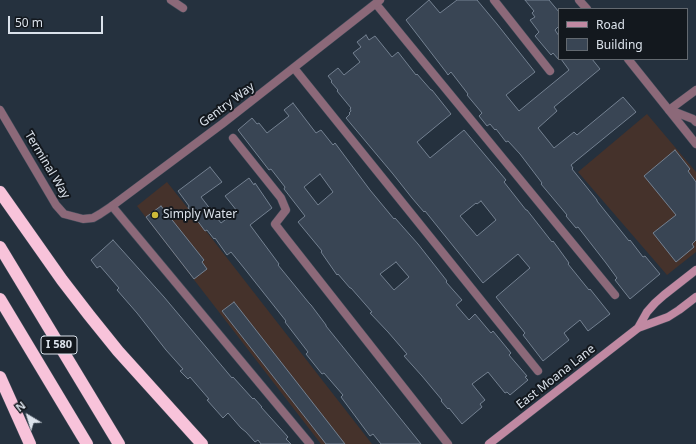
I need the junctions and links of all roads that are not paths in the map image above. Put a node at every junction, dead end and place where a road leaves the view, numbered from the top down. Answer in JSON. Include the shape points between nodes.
{"nodes":[{"id":1,"x":171,"y":0,"type":"edge"},
{"id":2,"x":494,"y":0,"type":"edge"},
{"id":3,"x":579,"y":0,"type":"edge"},
{"id":4,"x":378,"y":2,"type":"edge"},
{"id":5,"x":183,"y":8,"type":"dead end"},
{"id":6,"x":586,"y":8,"type":"edge"},
{"id":7,"x":629,"y":60,"type":"edge"},
{"id":8,"x":294,"y":68,"type":"junction"},
{"id":9,"x":550,"y":70,"type":"dead end"},
{"id":10,"x":696,"y":90,"type":"edge"},
{"id":11,"x":0,"y":110,"type":"edge"},
{"id":12,"x":669,"y":110,"type":"junction"},
{"id":13,"x":696,"y":122,"type":"edge"},
{"id":14,"x":233,"y":138,"type":"dead end"},
{"id":15,"x":696,"y":144,"type":"edge"},
{"id":16,"x":0,"y":192,"type":"edge"},
{"id":17,"x":112,"y":206,"type":"junction"},
{"id":18,"x":83,"y":219,"type":"joint"},
{"id":19,"x":0,"y":247,"type":"edge"},
{"id":20,"x":696,"y":270,"type":"edge"},
{"id":21,"x":615,"y":296,"type":"dead end"},
{"id":22,"x":696,"y":297,"type":"edge"},
{"id":23,"x":0,"y":299,"type":"edge"},
{"id":24,"x":696,"y":303,"type":"edge"},
{"id":25,"x":668,"y":317,"type":"junction"},
{"id":26,"x":638,"y":328,"type":"junction"},
{"id":27,"x":538,"y":371,"type":"dead end"},
{"id":28,"x":0,"y":377,"type":"edge"},
{"id":29,"x":30,"y":444,"type":"edge"},
{"id":30,"x":87,"y":444,"type":"edge"},
{"id":31,"x":119,"y":444,"type":"edge"},
{"id":32,"x":202,"y":444,"type":"edge"},
{"id":33,"x":310,"y":444,"type":"edge"},
{"id":34,"x":448,"y":444,"type":"edge"},
{"id":35,"x":489,"y":444,"type":"edge"}],
"edges":[{"from":1,"to":5,"type":"street"},
{"from":2,"to":9,"type":"street"},
{"from":3,"to":6,"type":"street"},
{"from":4,"to":8,"type":"street","name":"Gentry Way"},
{"from":4,"to":21,"type":"street"},
{"from":7,"to":12,"type":"street"},
{"from":8,"to":17,"type":"street","name":"Gentry Way"},
{"from":8,"to":27,"type":"street"},
{"from":10,"to":12,"type":"street"},
{"from":11,"to":18,"type":"street","name":"Terminal Way","via":[[56,205],[64,214]]},
{"from":12,"to":13,"type":"street","via":[[692,118]]},
{"from":12,"to":15,"type":"street"},
{"from":14,"to":34,"type":"street","via":[[281,198],[286,210],[275,224]]},
{"from":16,"to":32,"type":"highway","via":[[88,315]]},
{"from":17,"to":18,"type":"street","name":"Gentry Way","via":[[93,218]]},
{"from":17,"to":33,"type":"street"},
{"from":19,"to":31,"type":"highway","number":"I 580"},
{"from":20,"to":26,"type":"main road","name":"East Moana Lane","via":[[655,303]]},
{"from":22,"to":25,"type":"main road","name":"East Moana Lane"},
{"from":23,"to":30,"type":"highway","number":"I 580"},
{"from":24,"to":25,"type":"main road"},
{"from":25,"to":26,"type":"main road","name":"East Moana Lane"},
{"from":26,"to":35,"type":"main road","name":"East Moana Lane"},
{"from":28,"to":29,"type":"highway"}]}
